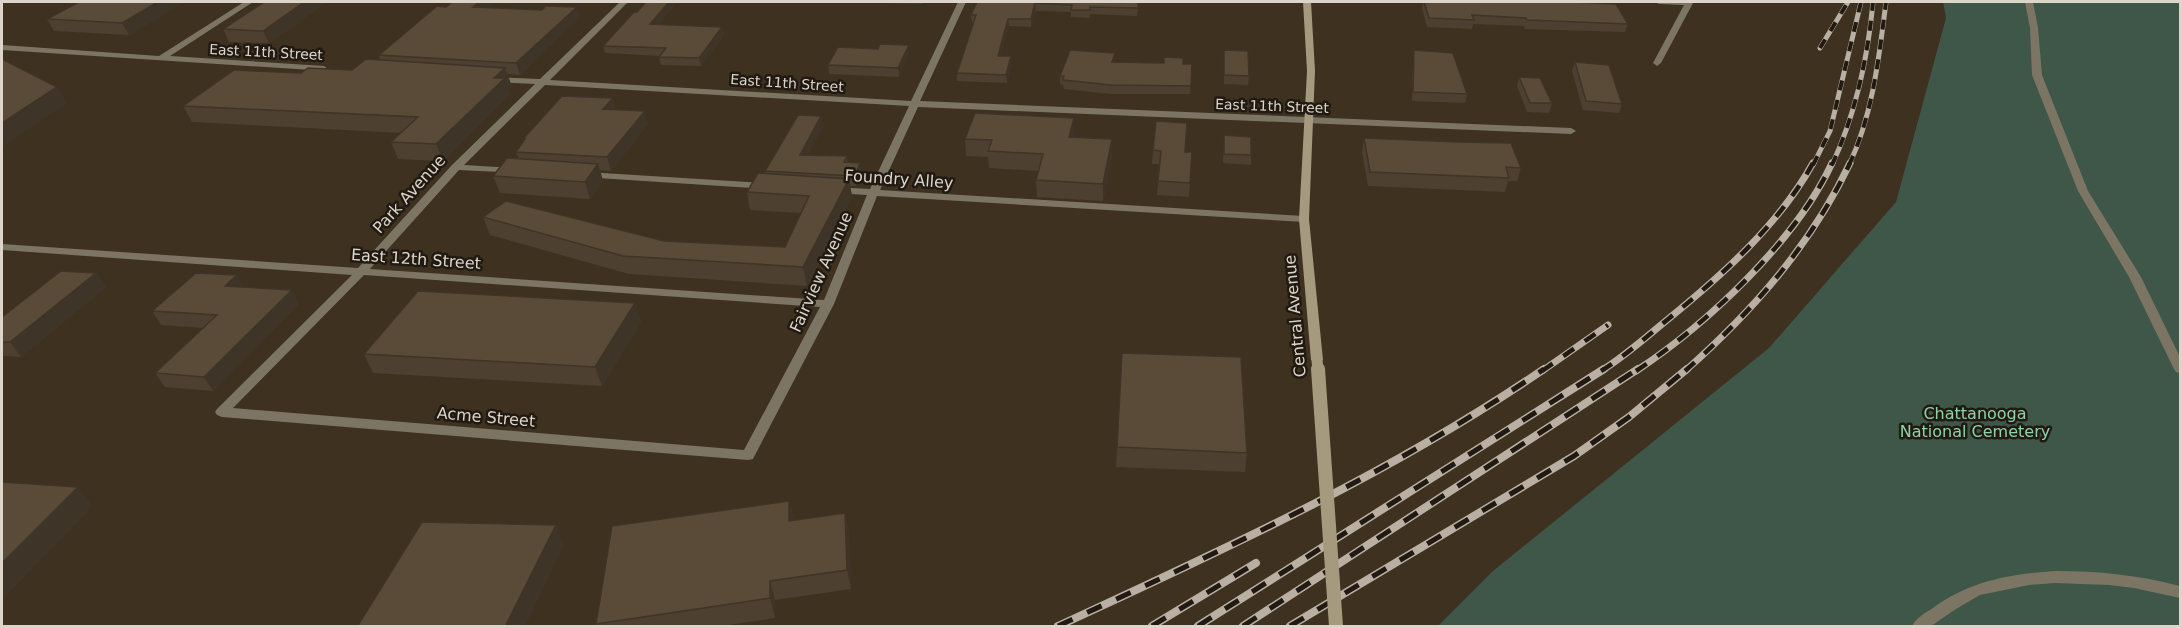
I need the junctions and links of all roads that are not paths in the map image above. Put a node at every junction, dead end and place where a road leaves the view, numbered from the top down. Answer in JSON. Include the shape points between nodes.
{"nodes":[{"id":1,"x":249,"y":2,"type":"edge"},
{"id":2,"x":624,"y":2,"type":"edge"},
{"id":3,"x":962,"y":2,"type":"edge"},
{"id":4,"x":1307,"y":2,"type":"edge"},
{"id":5,"x":1659,"y":2,"type":"edge"},
{"id":6,"x":2029,"y":2,"type":"edge"},
{"id":7,"x":1689,"y":3,"type":"edge"},
{"id":8,"x":2,"y":48,"type":"edge"},
{"id":9,"x":159,"y":60,"type":"junction"},
{"id":10,"x":1657,"y":63,"type":"dead end"},
{"id":11,"x":334,"y":69,"type":"edge"},
{"id":12,"x":485,"y":78,"type":"edge"},
{"id":13,"x":544,"y":81,"type":"junction"},
{"id":14,"x":915,"y":104,"type":"junction"},
{"id":15,"x":1308,"y":121,"type":"junction"},
{"id":16,"x":1571,"y":131,"type":"dead end"},
{"id":17,"x":456,"y":167,"type":"junction"},
{"id":18,"x":522,"y":171,"type":"edge"},
{"id":19,"x":569,"y":174,"type":"edge"},
{"id":20,"x":780,"y":187,"type":"edge"},
{"id":21,"x":826,"y":190,"type":"edge"},
{"id":22,"x":873,"y":193,"type":"junction"},
{"id":23,"x":1304,"y":219,"type":"junction"},
{"id":24,"x":2,"y":247,"type":"edge"},
{"id":25,"x":361,"y":272,"type":"junction"},
{"id":26,"x":828,"y":304,"type":"junction"},
{"id":27,"x":2181,"y":369,"type":"edge"},
{"id":28,"x":222,"y":412,"type":"joint"},
{"id":29,"x":748,"y":455,"type":"joint"},
{"id":30,"x":2181,"y":592,"type":"edge"},
{"id":31,"x":1336,"y":627,"type":"edge"},
{"id":32,"x":1920,"y":627,"type":"edge"}],
"edges":[{"from":1,"to":9,"type":"street"},
{"from":2,"to":13,"type":"street","name":"Park Avenue"},
{"from":3,"to":14,"type":"street","name":"Fairview Avenue"},
{"from":4,"to":15,"type":"main road","name":"Central Avenue","via":[[1311,71]]},
{"from":5,"to":7,"type":"street"},
{"from":6,"to":27,"type":"street","via":[[2037,75],[2083,192],[2135,277]]},
{"from":7,"to":10,"type":"street"},
{"from":8,"to":9,"type":"street","name":"East 11th Street"},
{"from":9,"to":11,"type":"street","name":"East 11th Street"},
{"from":12,"to":13,"type":"street","name":"East 11th Street"},
{"from":13,"to":14,"type":"street","name":"East 11th Street"},
{"from":13,"to":17,"type":"street","name":"Park Avenue"},
{"from":14,"to":15,"type":"street","name":"East 11th Street"},
{"from":14,"to":22,"type":"street","name":"Fairview Avenue"},
{"from":15,"to":16,"type":"street","name":"East 11th Street"},
{"from":15,"to":23,"type":"main road","name":"Central Avenue"},
{"from":17,"to":18,"type":"street"},
{"from":17,"to":25,"type":"street","name":"Park Avenue"},
{"from":19,"to":20,"type":"street"},
{"from":21,"to":22,"type":"street","name":"Foundry Alley"},
{"from":22,"to":23,"type":"street","name":"Foundry Alley"},
{"from":22,"to":26,"type":"street","name":"Fairview Avenue"},
{"from":23,"to":31,"type":"main road","name":"Central Avenue","bridge":true},
{"from":24,"to":25,"type":"street","name":"East 12th Street"},
{"from":25,"to":26,"type":"street","name":"East 12th Street"},
{"from":25,"to":28,"type":"street","name":"Park Avenue"},
{"from":26,"to":29,"type":"street","name":"Fairview Avenue"},
{"from":28,"to":29,"type":"street","name":"Acme Street"},
{"from":30,"to":32,"type":"street","via":[[2107,579],[2037,577],[1983,588],[1950,603]]}]}
